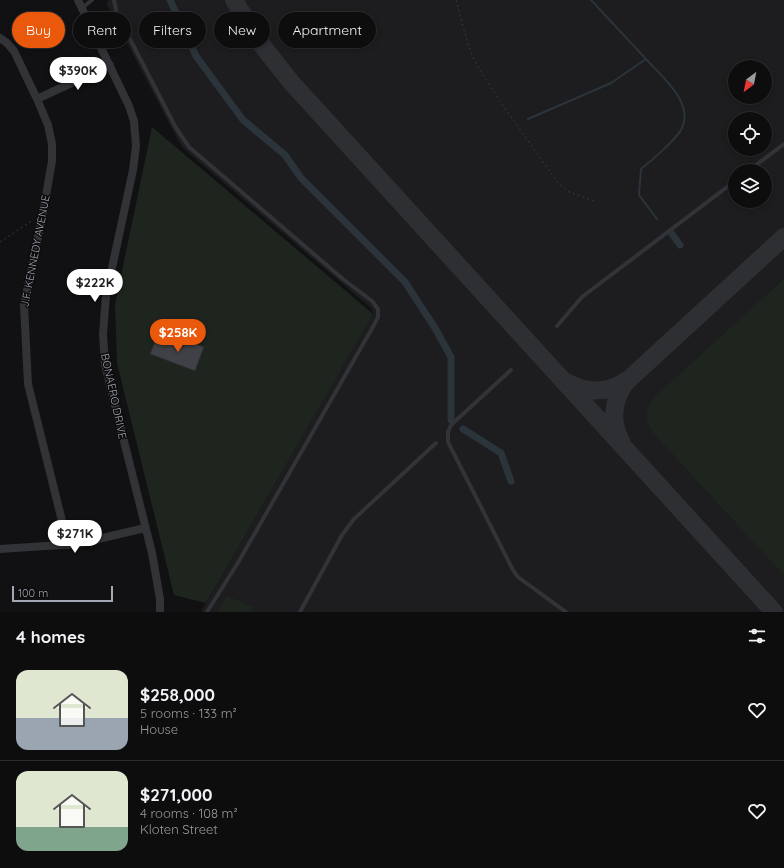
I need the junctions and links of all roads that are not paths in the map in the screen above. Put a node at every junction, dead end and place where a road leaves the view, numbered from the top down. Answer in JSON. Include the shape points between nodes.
{"nodes":[{"id":1,"x":92,"y":0,"type":"edge"},
{"id":2,"x":114,"y":0,"type":"edge"},
{"id":3,"x":80,"y":2,"type":"edge"},
{"id":4,"x":0,"y":38,"type":"edge"},
{"id":5,"x":110,"y":65,"type":"junction"},
{"id":6,"x":37,"y":99,"type":"junction"},
{"id":7,"x":784,"y":144,"type":"edge"},
{"id":8,"x":757,"y":164,"type":"edge"},
{"id":9,"x":728,"y":186,"type":"edge"},
{"id":10,"x":557,"y":326,"type":"dead end"},
{"id":11,"x":510,"y":370,"type":"dead end"},
{"id":12,"x":436,"y":443,"type":"dead end"},
{"id":13,"x":145,"y":528,"type":"junction"},
{"id":14,"x":68,"y":545,"type":"junction"},
{"id":15,"x":0,"y":549,"type":"edge"},
{"id":16,"x":160,"y":612,"type":"edge"},
{"id":17,"x":207,"y":612,"type":"edge"},
{"id":18,"x":300,"y":612,"type":"edge"},
{"id":19,"x":566,"y":612,"type":"edge"}],
"edges":[{"from":1,"to":3,"type":"lane"},
{"from":2,"to":17,"type":"lane","via":[[117,14],[176,128],[189,147],[372,301],[378,309],[374,325],[243,555]]},
{"from":3,"to":5,"type":"street","name":"BONAERO DRIVE"},
{"from":4,"to":6,"type":"street","name":"J.F. KENNEDY AVENUE","via":[[7,42],[14,52]]},
{"from":5,"to":6,"type":"street"},
{"from":5,"to":13,"type":"street","name":"BONAERO DRIVE","via":[[131,111],[136,146],[106,296],[104,359]]},
{"from":6,"to":14,"type":"street","name":"J.F. KENNEDY AVENUE","via":[[48,125],[52,162],[24,300],[27,375]]},
{"from":7,"to":8,"type":"lane"},
{"from":9,"to":10,"type":"lane","via":[[592,290]]},
{"from":11,"to":19,"type":"lane","via":[[451,425],[448,442],[513,570],[518,577]]},
{"from":12,"to":18,"type":"lane","via":[[354,519],[342,535]]},
{"from":13,"to":14,"type":"street"},
{"from":13,"to":16,"type":"street","name":"BONAERO DRIVE","via":[[152,553]]},
{"from":14,"to":15,"type":"street"}]}
